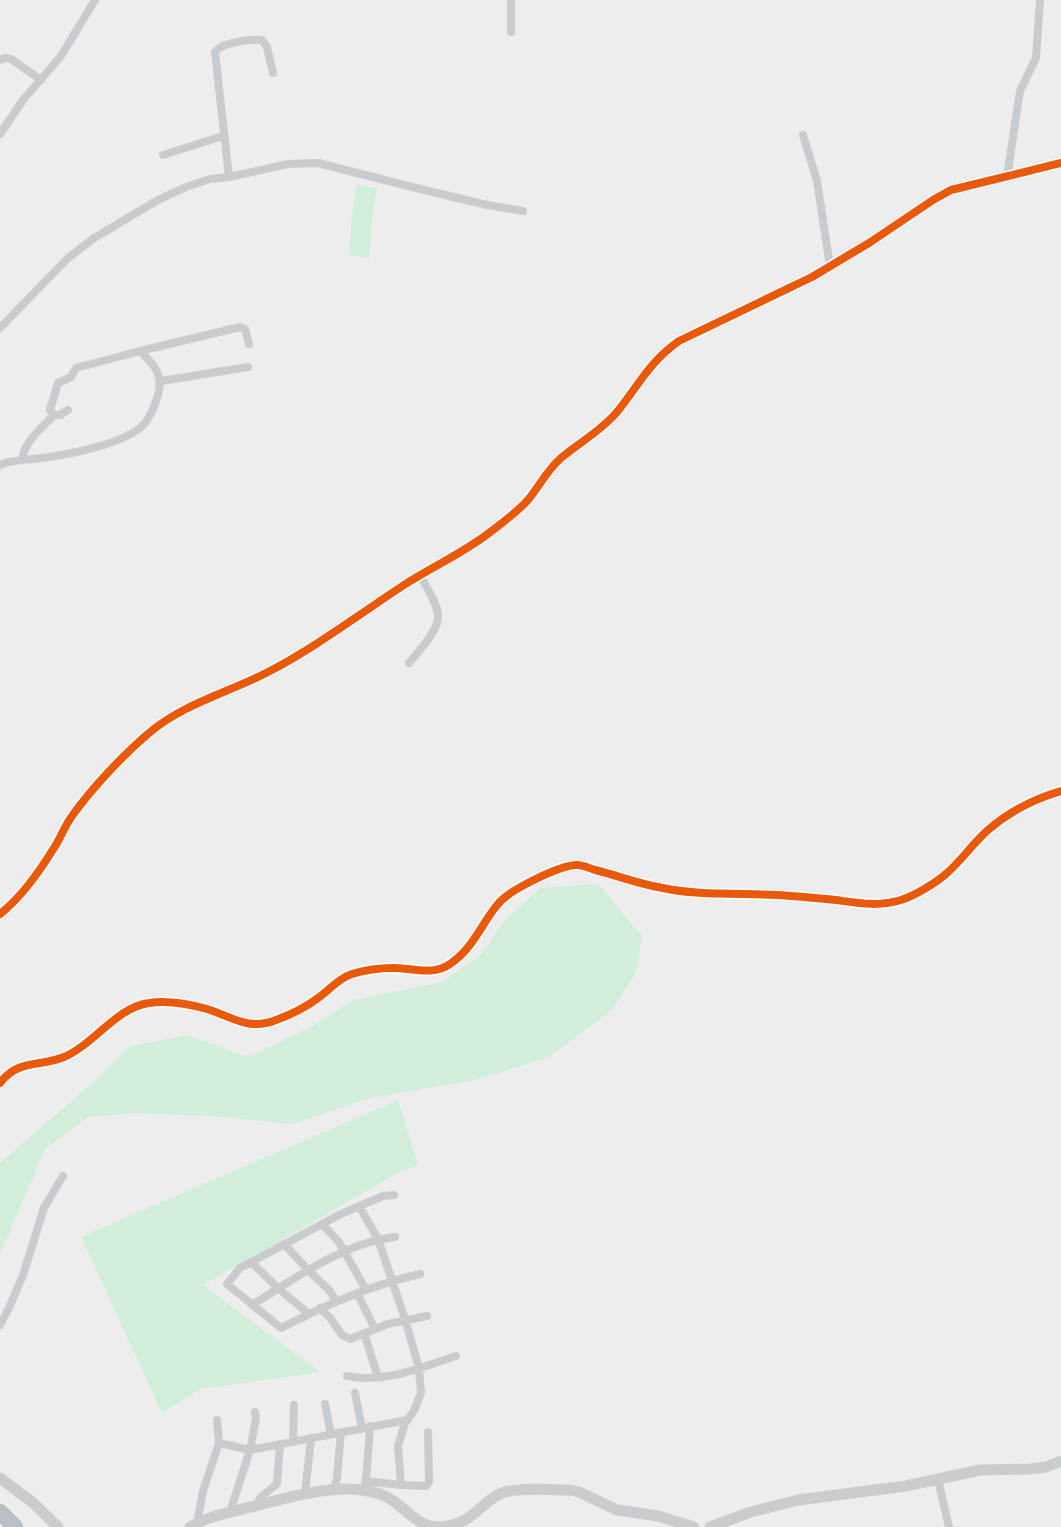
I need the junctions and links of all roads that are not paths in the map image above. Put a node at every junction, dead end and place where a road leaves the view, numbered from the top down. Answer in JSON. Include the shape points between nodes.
{"nodes":[{"id":1,"x":95,"y":0,"type":"edge"},
{"id":2,"x":511,"y":0,"type":"edge"},
{"id":3,"x":1040,"y":0,"type":"edge"},
{"id":4,"x":511,"y":32,"type":"dead end"},
{"id":5,"x":0,"y":60,"type":"edge"},
{"id":6,"x":274,"y":73,"type":"dead end"},
{"id":7,"x":41,"y":80,"type":"junction"},
{"id":8,"x":0,"y":134,"type":"edge"},
{"id":9,"x":803,"y":135,"type":"dead end"},
{"id":10,"x":224,"y":136,"type":"junction"},
{"id":11,"x":163,"y":155,"type":"dead end"},
{"id":12,"x":1061,"y":163,"type":"edge"},
{"id":13,"x":229,"y":177,"type":"junction"},
{"id":14,"x":1007,"y":177,"type":"junction"},
{"id":15,"x":523,"y":211,"type":"dead end"},
{"id":16,"x":830,"y":266,"type":"junction"},
{"id":17,"x":0,"y":328,"type":"edge"},
{"id":18,"x":249,"y":344,"type":"dead end"},
{"id":19,"x":140,"y":351,"type":"junction"},
{"id":20,"x":248,"y":367,"type":"dead end"},
{"id":21,"x":160,"y":381,"type":"junction"},
{"id":22,"x":68,"y":410,"type":"dead end"},
{"id":23,"x":54,"y":415,"type":"junction"},
{"id":24,"x":23,"y":460,"type":"junction"},
{"id":25,"x":0,"y":465,"type":"edge"},
{"id":26,"x":420,"y":575,"type":"junction"},
{"id":27,"x":409,"y":664,"type":"dead end"},
{"id":28,"x":1061,"y":791,"type":"edge"},
{"id":29,"x":0,"y":914,"type":"edge"},
{"id":30,"x":0,"y":1083,"type":"edge"},
{"id":31,"x":63,"y":1176,"type":"dead end"},
{"id":32,"x":394,"y":1195,"type":"dead end"},
{"id":33,"x":359,"y":1206,"type":"junction"},
{"id":34,"x":322,"y":1224,"type":"junction"},
{"id":35,"x":395,"y":1238,"type":"dead end"},
{"id":36,"x":378,"y":1239,"type":"junction"},
{"id":37,"x":284,"y":1244,"type":"junction"},
{"id":38,"x":345,"y":1252,"type":"junction"},
{"id":39,"x":251,"y":1262,"type":"junction"},
{"id":40,"x":309,"y":1271,"type":"junction"},
{"id":41,"x":420,"y":1274,"type":"dead end"},
{"id":42,"x":391,"y":1280,"type":"junction"},
{"id":43,"x":279,"y":1289,"type":"junction"},
{"id":44,"x":366,"y":1290,"type":"junction"},
{"id":45,"x":357,"y":1293,"type":"junction"},
{"id":46,"x":336,"y":1302,"type":"junction"},
{"id":47,"x":252,"y":1305,"type":"junction"},
{"id":48,"x":320,"y":1308,"type":"junction"},
{"id":49,"x":309,"y":1314,"type":"junction"},
{"id":50,"x":427,"y":1316,"type":"dead end"},
{"id":51,"x":405,"y":1320,"type":"junction"},
{"id":52,"x":0,"y":1325,"type":"edge"},
{"id":53,"x":375,"y":1329,"type":"junction"},
{"id":54,"x":364,"y":1334,"type":"junction"},
{"id":55,"x":456,"y":1356,"type":"dead end"},
{"id":56,"x":419,"y":1368,"type":"junction"},
{"id":57,"x":347,"y":1376,"type":"dead end"},
{"id":58,"x":378,"y":1377,"type":"junction"},
{"id":59,"x":355,"y":1393,"type":"dead end"},
{"id":60,"x":325,"y":1404,"type":"dead end"},
{"id":61,"x":294,"y":1405,"type":"dead end"},
{"id":62,"x":255,"y":1412,"type":"dead end"},
{"id":63,"x":217,"y":1420,"type":"dead end"},
{"id":64,"x":408,"y":1420,"type":"junction"},
{"id":65,"x":366,"y":1427,"type":"junction"},
{"id":66,"x":341,"y":1432,"type":"junction"},
{"id":67,"x":428,"y":1432,"type":"dead end"},
{"id":68,"x":331,"y":1434,"type":"junction"},
{"id":69,"x":311,"y":1438,"type":"junction"},
{"id":70,"x":293,"y":1441,"type":"junction"},
{"id":71,"x":219,"y":1443,"type":"junction"},
{"id":72,"x":280,"y":1444,"type":"junction"},
{"id":73,"x":250,"y":1450,"type":"junction"},
{"id":74,"x":1061,"y":1461,"type":"edge"},
{"id":75,"x":0,"y":1478,"type":"edge"},
{"id":76,"x":938,"y":1480,"type":"junction"},
{"id":77,"x":401,"y":1485,"type":"junction"},
{"id":78,"x":364,"y":1486,"type":"junction"},
{"id":79,"x":334,"y":1491,"type":"junction"},
{"id":80,"x":305,"y":1493,"type":"junction"},
{"id":81,"x":256,"y":1505,"type":"junction"},
{"id":82,"x":0,"y":1512,"type":"edge"},
{"id":83,"x":230,"y":1512,"type":"junction"},
{"id":84,"x":194,"y":1525,"type":"edge"},
{"id":85,"x":15,"y":1527,"type":"edge"},
{"id":86,"x":58,"y":1527,"type":"edge"},
{"id":87,"x":432,"y":1527,"type":"edge"},
{"id":88,"x":440,"y":1527,"type":"edge"},
{"id":89,"x":694,"y":1527,"type":"edge"},
{"id":90,"x":710,"y":1527,"type":"edge"},
{"id":91,"x":949,"y":1527,"type":"edge"}],
"edges":[{"from":1,"to":7,"type":"street","via":[[61,56]]},
{"from":2,"to":4,"type":"street"},
{"from":3,"to":14,"type":"street","via":[[1036,58],[1020,91]]},
{"from":5,"to":7,"type":"street","via":[[11,60]]},
{"from":6,"to":10,"type":"street","via":[[267,46],[262,40],[218,47],[215,52],[216,73]]},
{"from":7,"to":8,"type":"street"},
{"from":9,"to":16,"type":"street","via":[[817,182]]},
{"from":10,"to":11,"type":"street"},
{"from":10,"to":13,"type":"street"},
{"from":12,"to":14,"type":"street"},
{"from":13,"to":15,"type":"street","via":[[288,164],[318,163],[439,194]]},
{"from":13,"to":17,"type":"street","via":[[186,187],[94,238],[67,259]]},
{"from":14,"to":16,"type":"street","via":[[942,194]]},
{"from":16,"to":26,"type":"street","via":[[666,350],[607,423],[560,458],[516,512],[487,535]]},
{"from":18,"to":19,"type":"street","via":[[245,329],[240,327]]},
{"from":19,"to":21,"type":"street","via":[[154,365]]},
{"from":19,"to":23,"type":"street","via":[[76,368],[71,377],[58,383],[50,410]]},
{"from":20,"to":21,"type":"street"},
{"from":21,"to":24,"type":"street","via":[[150,415],[142,427],[129,435],[75,452]]},
{"from":22,"to":23,"type":"street"},
{"from":23,"to":24,"type":"street","via":[[22,453]]},
{"from":24,"to":25,"type":"street"},
{"from":26,"to":27,"type":"street","via":[[438,617],[433,632]]},
{"from":26,"to":29,"type":"street","via":[[266,673],[183,710],[150,732],[82,803],[53,851]]},
{"from":28,"to":30,"type":"street","via":[[1019,807],[990,829],[946,875],[902,900],[867,905],[812,897],[688,892],[645,885],[576,865],[530,882],[499,902],[474,942],[442,970],[427,972],[389,968],[354,973],[342,978],[310,1004],[262,1025],[247,1024],[210,1010],[176,1003],[146,1003],[114,1020],[70,1054],[14,1070]]},
{"from":31,"to":52,"type":"street","via":[[44,1208],[23,1275]]},
{"from":32,"to":33,"type":"street"},
{"from":33,"to":34,"type":"street"},
{"from":33,"to":36,"type":"street"},
{"from":34,"to":37,"type":"street"},
{"from":34,"to":38,"type":"street"},
{"from":35,"to":36,"type":"street"},
{"from":36,"to":38,"type":"street"},
{"from":36,"to":42,"type":"street"},
{"from":37,"to":39,"type":"street"},
{"from":37,"to":40,"type":"street"},
{"from":38,"to":40,"type":"street"},
{"from":38,"to":44,"type":"street"},
{"from":39,"to":43,"type":"street"},
{"from":39,"to":47,"type":"street","via":[[240,1268],[227,1284]]},
{"from":40,"to":43,"type":"street"},
{"from":40,"to":46,"type":"street","via":[[330,1291]]},
{"from":41,"to":42,"type":"street"},
{"from":42,"to":44,"type":"street"},
{"from":42,"to":51,"type":"street"},
{"from":43,"to":47,"type":"street"},
{"from":43,"to":49,"type":"street"},
{"from":44,"to":45,"type":"street"},
{"from":45,"to":46,"type":"street"},
{"from":45,"to":53,"type":"street"},
{"from":46,"to":48,"type":"street"},
{"from":47,"to":49,"type":"street","via":[[281,1328]]},
{"from":48,"to":49,"type":"street"},
{"from":48,"to":54,"type":"street","via":[[342,1335],[350,1339]]},
{"from":50,"to":51,"type":"street"},
{"from":51,"to":53,"type":"street"},
{"from":51,"to":56,"type":"street"},
{"from":53,"to":54,"type":"street"},
{"from":54,"to":58,"type":"street"},
{"from":55,"to":56,"type":"street"},
{"from":56,"to":58,"type":"street"},
{"from":56,"to":64,"type":"street","via":[[421,1393]]},
{"from":57,"to":58,"type":"street"},
{"from":59,"to":65,"type":"street"},
{"from":60,"to":68,"type":"street"},
{"from":61,"to":70,"type":"street"},
{"from":62,"to":73,"type":"street"},
{"from":63,"to":71,"type":"street"},
{"from":64,"to":65,"type":"street"},
{"from":64,"to":77,"type":"street","via":[[398,1446]]},
{"from":65,"to":66,"type":"street"},
{"from":65,"to":78,"type":"street"},
{"from":66,"to":68,"type":"street"},
{"from":66,"to":79,"type":"street"},
{"from":67,"to":77,"type":"street","via":[[429,1482],[426,1486]]},
{"from":68,"to":69,"type":"street"},
{"from":69,"to":70,"type":"street"},
{"from":69,"to":80,"type":"street"},
{"from":70,"to":72,"type":"street"},
{"from":71,"to":73,"type":"street"},
{"from":71,"to":84,"type":"street"},
{"from":72,"to":73,"type":"street"},
{"from":72,"to":81,"type":"street","via":[[277,1484]]},
{"from":73,"to":83,"type":"street"},
{"from":74,"to":76,"type":"street","via":[[1046,1467],[980,1470]]},
{"from":75,"to":86,"type":"street"},
{"from":76,"to":90,"type":"street","via":[[790,1502]]},
{"from":76,"to":91,"type":"street"},
{"from":77,"to":78,"type":"street"},
{"from":78,"to":79,"type":"street"},
{"from":78,"to":87,"type":"street","via":[[386,1496],[414,1520]]},
{"from":79,"to":80,"type":"street"},
{"from":80,"to":81,"type":"street"},
{"from":81,"to":83,"type":"street"},
{"from":82,"to":85,"type":"highway"},
{"from":83,"to":84,"type":"street"},
{"from":87,"to":88,"type":"street"},
{"from":88,"to":89,"type":"street","via":[[467,1520],[498,1496],[510,1491],[570,1490],[617,1510],[658,1516]]}]}
